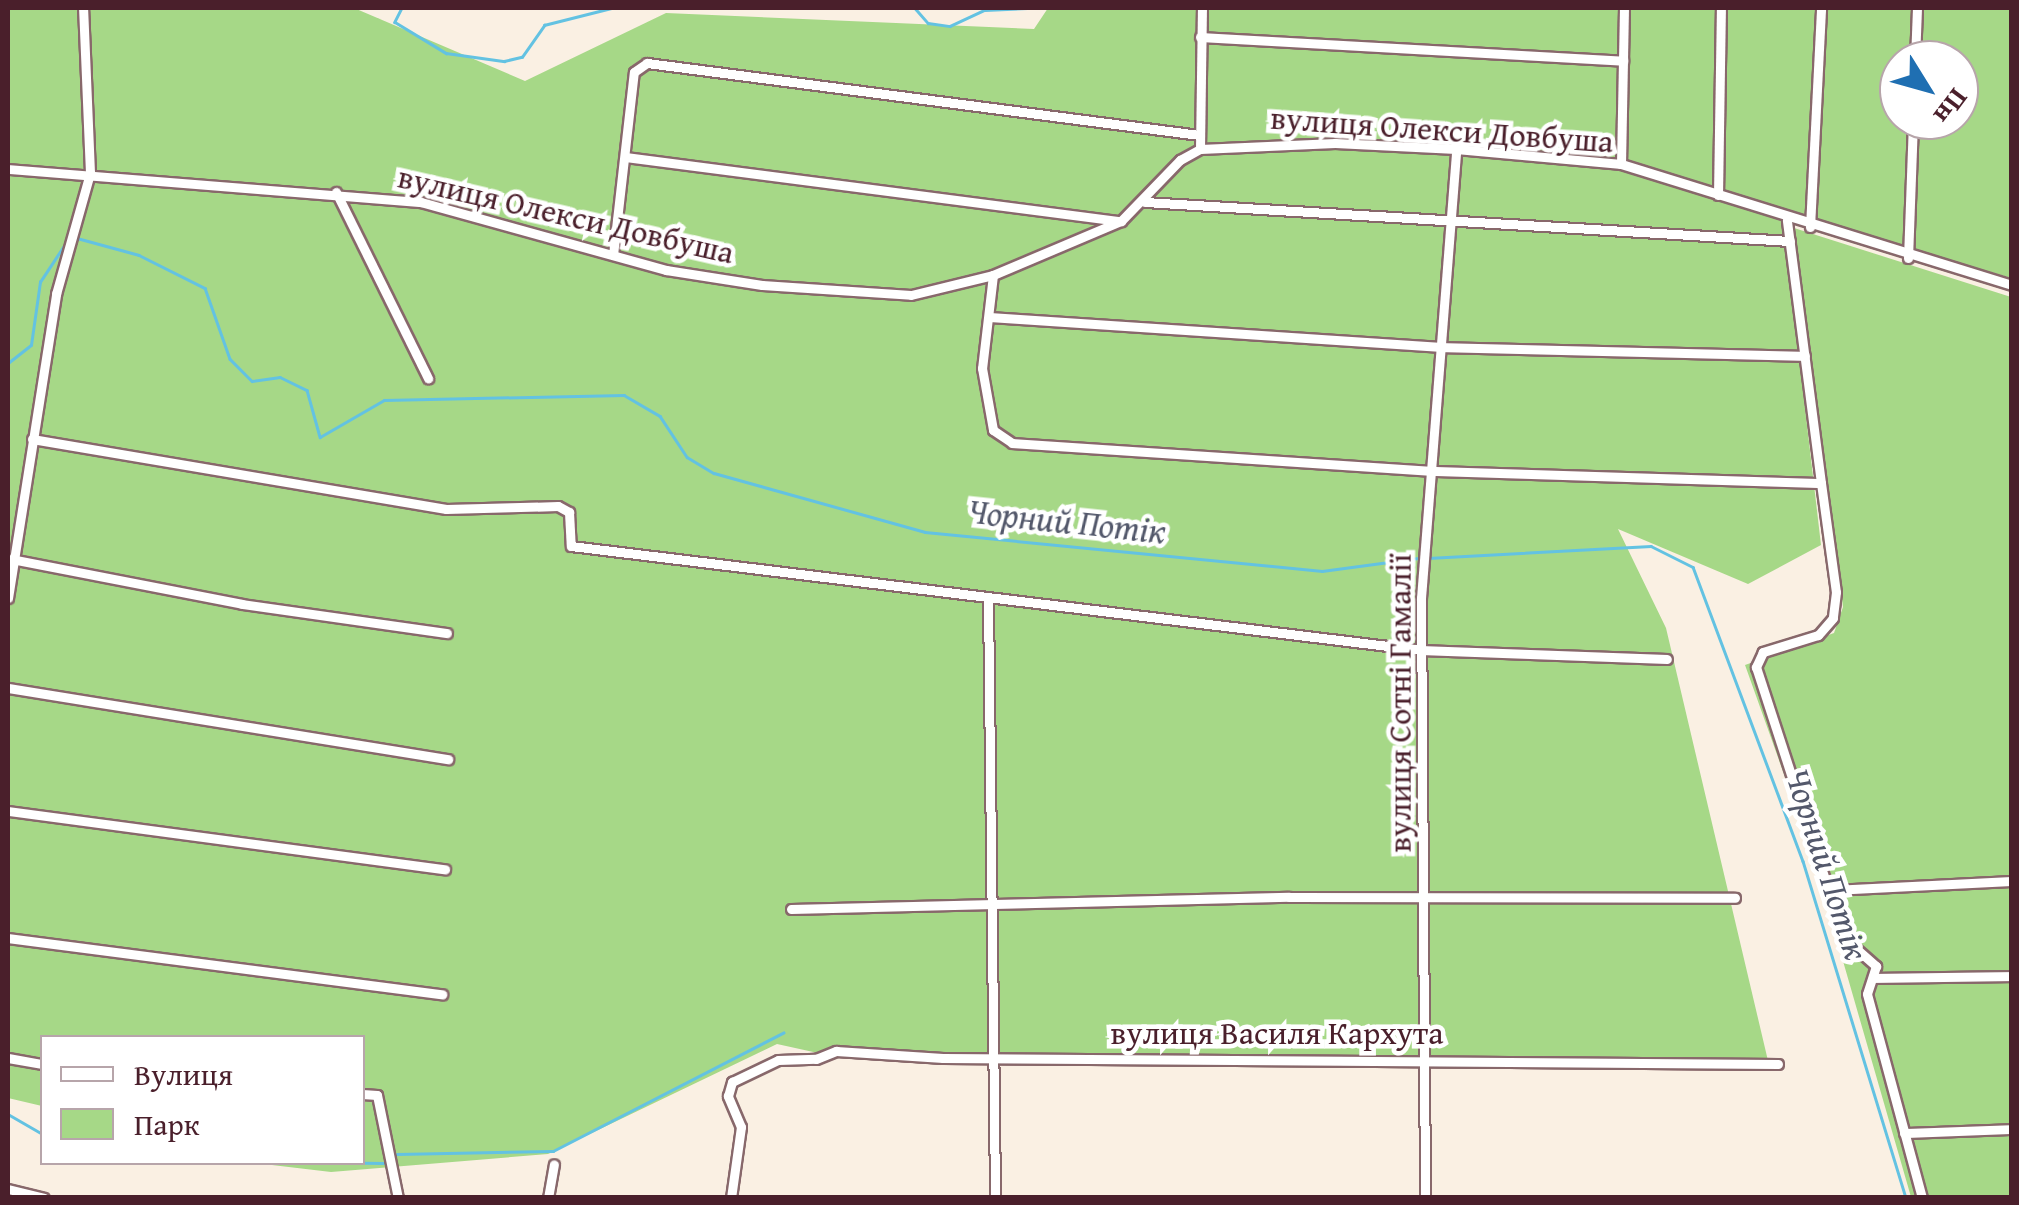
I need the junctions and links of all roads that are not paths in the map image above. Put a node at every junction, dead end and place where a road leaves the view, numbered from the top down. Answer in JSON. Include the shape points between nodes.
{"nodes":[{"id":1,"x":83,"y":8,"type":"edge"},
{"id":2,"x":1202,"y":8,"type":"edge"},
{"id":3,"x":1624,"y":8,"type":"edge"},
{"id":4,"x":1720,"y":8,"type":"edge"},
{"id":5,"x":1820,"y":8,"type":"edge"},
{"id":6,"x":1917,"y":8,"type":"edge"},
{"id":7,"x":1200,"y":37,"type":"junction"},
{"id":8,"x":1916,"y":40,"type":"edge"},
{"id":9,"x":1623,"y":62,"type":"junction"},
{"id":10,"x":1199,"y":135,"type":"junction"},
{"id":11,"x":1912,"y":140,"type":"edge"},
{"id":12,"x":1456,"y":149,"type":"junction"},
{"id":13,"x":1200,"y":150,"type":"junction"},
{"id":14,"x":626,"y":157,"type":"junction"},
{"id":15,"x":1621,"y":164,"type":"junction"},
{"id":16,"x":8,"y":169,"type":"edge"},
{"id":17,"x":90,"y":173,"type":"junction"},
{"id":18,"x":336,"y":192,"type":"junction"},
{"id":19,"x":1718,"y":196,"type":"junction"},
{"id":20,"x":1145,"y":202,"type":"junction"},
{"id":21,"x":1787,"y":220,"type":"junction"},
{"id":22,"x":1121,"y":221,"type":"junction"},
{"id":23,"x":1451,"y":221,"type":"junction"},
{"id":24,"x":1810,"y":227,"type":"junction"},
{"id":25,"x":1790,"y":241,"type":"junction"},
{"id":26,"x":613,"y":254,"type":"junction"},
{"id":27,"x":1908,"y":258,"type":"junction"},
{"id":28,"x":993,"y":275,"type":"junction"},
{"id":29,"x":2012,"y":285,"type":"edge"},
{"id":30,"x":990,"y":317,"type":"junction"},
{"id":31,"x":1442,"y":346,"type":"junction"},
{"id":32,"x":1805,"y":356,"type":"junction"},
{"id":33,"x":428,"y":378,"type":"dead end"},
{"id":34,"x":32,"y":439,"type":"junction"},
{"id":35,"x":1432,"y":471,"type":"junction"},
{"id":36,"x":1821,"y":483,"type":"junction"},
{"id":37,"x":10,"y":559,"type":"edge"},
{"id":38,"x":988,"y":597,"type":"junction"},
{"id":39,"x":8,"y":598,"type":"edge"},
{"id":40,"x":447,"y":632,"type":"dead end"},
{"id":41,"x":1420,"y":650,"type":"junction"},
{"id":42,"x":1667,"y":659,"type":"dead end"},
{"id":43,"x":8,"y":688,"type":"edge"},
{"id":44,"x":448,"y":759,"type":"dead end"},
{"id":45,"x":8,"y":811,"type":"edge"},
{"id":46,"x":445,"y":869,"type":"dead end"},
{"id":47,"x":2012,"y":882,"type":"edge"},
{"id":48,"x":1832,"y":890,"type":"junction"},
{"id":49,"x":1425,"y":897,"type":"junction"},
{"id":50,"x":1735,"y":898,"type":"dead end"},
{"id":51,"x":990,"y":904,"type":"junction"},
{"id":52,"x":791,"y":908,"type":"dead end"},
{"id":53,"x":8,"y":938,"type":"edge"},
{"id":54,"x":2012,"y":976,"type":"edge"},
{"id":55,"x":1875,"y":978,"type":"junction"},
{"id":56,"x":442,"y":994,"type":"dead end"},
{"id":57,"x":8,"y":1058,"type":"edge"},
{"id":58,"x":996,"y":1058,"type":"junction"},
{"id":59,"x":1427,"y":1058,"type":"junction"},
{"id":60,"x":40,"y":1064,"type":"edge"},
{"id":61,"x":1778,"y":1064,"type":"dead end"},
{"id":62,"x":365,"y":1094,"type":"edge"},
{"id":63,"x":2012,"y":1129,"type":"edge"},
{"id":64,"x":1904,"y":1133,"type":"junction"},
{"id":65,"x":554,"y":1166,"type":"dead end"},
{"id":66,"x":8,"y":1189,"type":"edge"},
{"id":67,"x":44,"y":1198,"type":"edge"},
{"id":68,"x":398,"y":1198,"type":"edge"},
{"id":69,"x":548,"y":1198,"type":"edge"},
{"id":70,"x":731,"y":1198,"type":"edge"},
{"id":71,"x":995,"y":1198,"type":"edge"},
{"id":72,"x":1425,"y":1198,"type":"edge"},
{"id":73,"x":1922,"y":1198,"type":"edge"}],
"edges":[{"from":1,"to":17,"type":"street"},
{"from":2,"to":7,"type":"street"},
{"from":3,"to":9,"type":"street"},
{"from":4,"to":19,"type":"street"},
{"from":5,"to":24,"type":"street"},
{"from":6,"to":8,"type":"street"},
{"from":7,"to":9,"type":"street"},
{"from":7,"to":10,"type":"street"},
{"from":9,"to":15,"type":"street"},
{"from":10,"to":13,"type":"street"},
{"from":10,"to":14,"type":"street","via":[[647,63],[634,72]]},
{"from":11,"to":27,"type":"street"},
{"from":12,"to":13,"type":"street","name":"вулиця Олекси Довбуша","via":[[1316,143]]},
{"from":12,"to":15,"type":"street","name":"вулиця Олекси Довбуша"},
{"from":12,"to":23,"type":"street","name":"вулиця Сотні Гамалії"},
{"from":13,"to":20,"type":"street","name":"вулиця Олекси Довбуша","via":[[1171,168]]},
{"from":14,"to":22,"type":"street"},
{"from":14,"to":26,"type":"street"},
{"from":15,"to":19,"type":"street","name":"вулиця Олекси Довбуша"},
{"from":16,"to":17,"type":"street","name":"вулиця Олекси Довбуша"},
{"from":17,"to":18,"type":"street","name":"вулиця Олекси Довбуша"},
{"from":17,"to":34,"type":"street","via":[[56,294]]},
{"from":18,"to":26,"type":"street","name":"вулиця Олекси Довбуша","via":[[444,206]]},
{"from":18,"to":33,"type":"street"},
{"from":19,"to":21,"type":"street","name":"вулиця Олекси Довбуша"},
{"from":20,"to":22,"type":"street","name":"вулиця Олекси Довбуша"},
{"from":20,"to":23,"type":"street"},
{"from":21,"to":24,"type":"street","name":"вулиця Олекси Довбуша"},
{"from":21,"to":25,"type":"street"},
{"from":22,"to":28,"type":"street","name":"вулиця Олекси Довбуша"},
{"from":23,"to":25,"type":"street"},
{"from":23,"to":31,"type":"street","name":"вулиця Сотні Гамалії"},
{"from":24,"to":27,"type":"street","name":"вулиця Олекси Довбуша"},
{"from":25,"to":32,"type":"street"},
{"from":26,"to":28,"type":"street","name":"вулиця Олекси Довбуша","via":[[710,278],[902,295]]},
{"from":27,"to":29,"type":"street","name":"вулиця Олекси Довбуша"},
{"from":28,"to":30,"type":"street"},
{"from":30,"to":31,"type":"street"},
{"from":30,"to":35,"type":"street","via":[[982,368],[993,430],[1002,440]]},
{"from":31,"to":32,"type":"street"},
{"from":31,"to":35,"type":"street","name":"вулиця Сотні Гамалії"},
{"from":32,"to":36,"type":"street"},
{"from":34,"to":37,"type":"street"},
{"from":34,"to":38,"type":"street","via":[[446,509],[558,506],[570,518],[571,546]]},
{"from":35,"to":36,"type":"street"},
{"from":35,"to":41,"type":"street","name":"вулиця Сотні Гамалії"},
{"from":36,"to":48,"type":"street","via":[[1836,592],[1833,618],[1818,634],[1763,652],[1756,667]]},
{"from":37,"to":39,"type":"street"},
{"from":37,"to":40,"type":"street","via":[[242,604]]},
{"from":38,"to":41,"type":"street"},
{"from":38,"to":51,"type":"street"},
{"from":41,"to":42,"type":"street"},
{"from":41,"to":49,"type":"street","name":"вулиця Сотні Гамалії"},
{"from":43,"to":44,"type":"street"},
{"from":45,"to":46,"type":"street"},
{"from":47,"to":48,"type":"street"},
{"from":48,"to":55,"type":"street","via":[[1844,938],[1872,956]]},
{"from":49,"to":50,"type":"street"},
{"from":49,"to":51,"type":"street"},
{"from":49,"to":59,"type":"street","name":"вулиця Сотні Гамалії"},
{"from":51,"to":52,"type":"street"},
{"from":51,"to":58,"type":"street","via":[[989,1018]]},
{"from":53,"to":56,"type":"street"},
{"from":54,"to":55,"type":"street"},
{"from":55,"to":64,"type":"street","via":[[1867,994]]},
{"from":57,"to":60,"type":"street"},
{"from":58,"to":59,"type":"street","name":"вулиця Василя Кархута"},
{"from":58,"to":70,"type":"street","name":"вулиця Василя Кархута","via":[[836,1051],[816,1060],[778,1060],[738,1076],[730,1086],[741,1122]]},
{"from":58,"to":71,"type":"street"},
{"from":59,"to":61,"type":"street","name":"вулиця Василя Кархута","via":[[1679,1068]]},
{"from":59,"to":72,"type":"street","name":"вулиця Сотні Гамалії"},
{"from":62,"to":68,"type":"street","via":[[376,1096]]},
{"from":63,"to":64,"type":"street"},
{"from":64,"to":73,"type":"street"},
{"from":65,"to":69,"type":"street"},
{"from":66,"to":67,"type":"street"}]}
